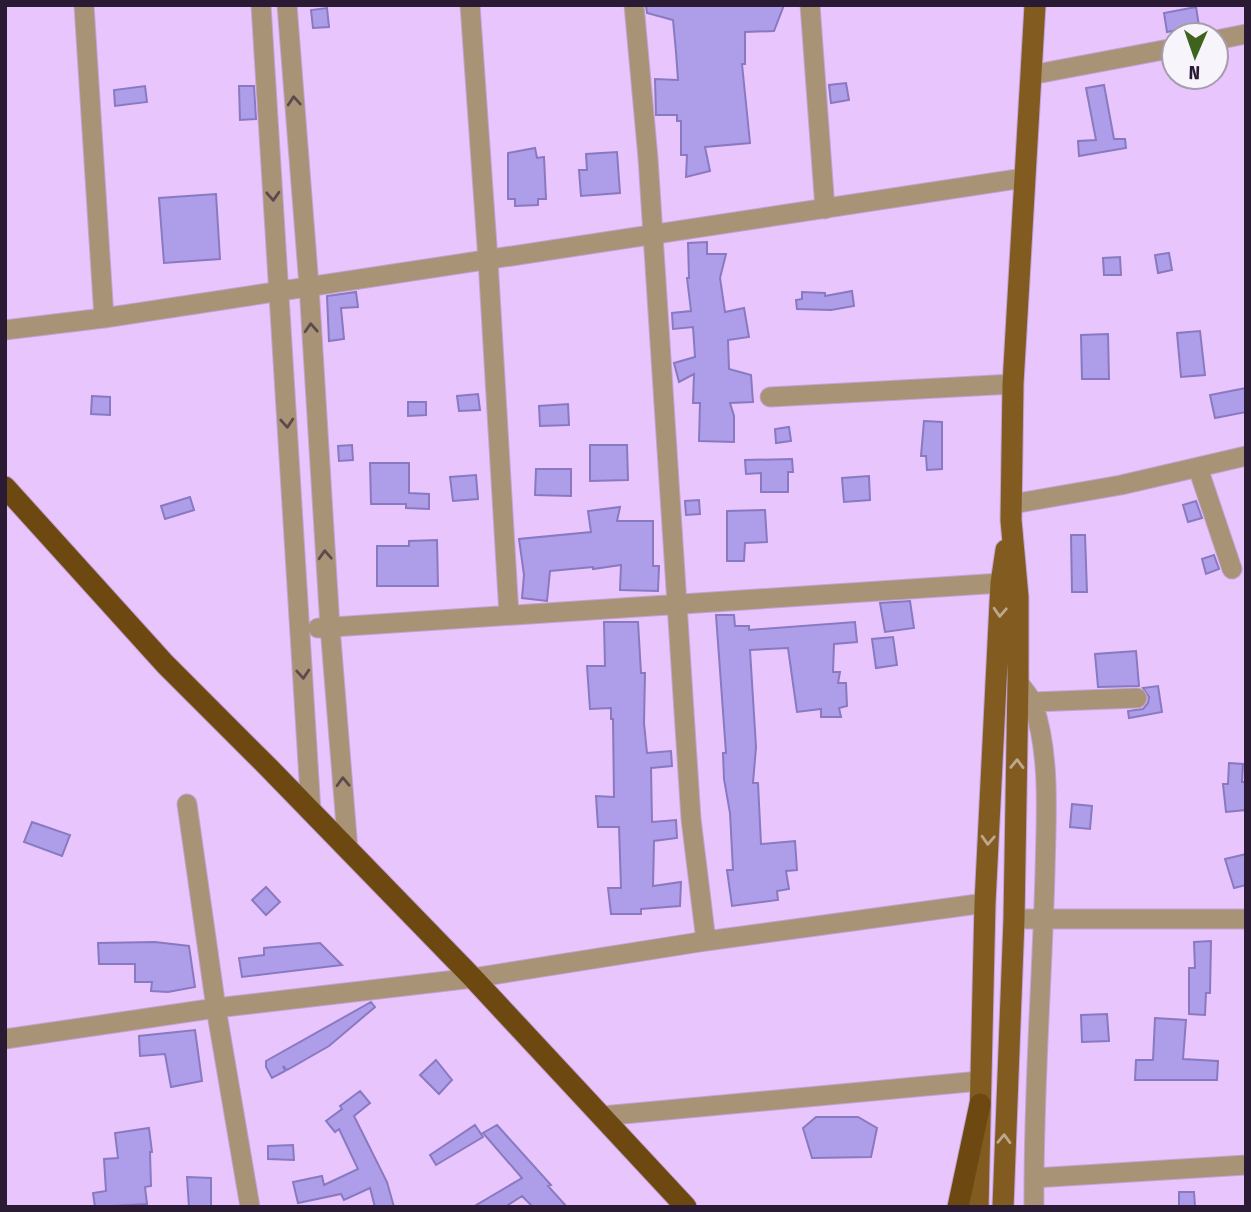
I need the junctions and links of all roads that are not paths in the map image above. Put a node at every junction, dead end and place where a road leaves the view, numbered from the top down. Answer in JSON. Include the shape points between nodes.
{"nodes":[{"id":1,"x":83,"y":5,"type":"edge"},
{"id":2,"x":261,"y":5,"type":"edge"},
{"id":3,"x":288,"y":5,"type":"edge"},
{"id":4,"x":470,"y":5,"type":"edge"},
{"id":5,"x":634,"y":5,"type":"edge"},
{"id":6,"x":810,"y":5,"type":"edge"},
{"id":7,"x":1035,"y":5,"type":"edge"},
{"id":8,"x":1160,"y":51,"type":"edge"},
{"id":9,"x":1031,"y":75,"type":"junction"},
{"id":10,"x":1024,"y":178,"type":"junction"},
{"id":11,"x":825,"y":209,"type":"junction"},
{"id":12,"x":653,"y":235,"type":"junction"},
{"id":13,"x":488,"y":260,"type":"junction"},
{"id":14,"x":309,"y":286,"type":"junction"},
{"id":15,"x":278,"y":291,"type":"junction"},
{"id":16,"x":104,"y":318,"type":"junction"},
{"id":17,"x":5,"y":330,"type":"edge"},
{"id":18,"x":1013,"y":384,"type":"junction"},
{"id":19,"x":770,"y":397,"type":"dead end"},
{"id":20,"x":1246,"y":456,"type":"edge"},
{"id":21,"x":1198,"y":468,"type":"junction"},
{"id":22,"x":5,"y":486,"type":"edge"},
{"id":23,"x":1012,"y":512,"type":"junction"},
{"id":24,"x":1232,"y":569,"type":"dead end"},
{"id":25,"x":1002,"y":583,"type":"junction"},
{"id":26,"x":677,"y":603,"type":"junction"},
{"id":27,"x":509,"y":615,"type":"junction"},
{"id":28,"x":330,"y":627,"type":"junction"},
{"id":29,"x":300,"y":629,"type":"junction"},
{"id":30,"x":1018,"y":682,"type":"junction"},
{"id":31,"x":1137,"y":698,"type":"dead end"},
{"id":32,"x":1033,"y":702,"type":"junction"},
{"id":33,"x":187,"y":804,"type":"dead end"},
{"id":34,"x":311,"y":812,"type":"junction"},
{"id":35,"x":348,"y":850,"type":"junction"},
{"id":36,"x":985,"y":903,"type":"junction"},
{"id":37,"x":1014,"y":919,"type":"junction"},
{"id":38,"x":1044,"y":919,"type":"junction"},
{"id":39,"x":1246,"y":919,"type":"edge"},
{"id":40,"x":706,"y":941,"type":"junction"},
{"id":41,"x":473,"y":978,"type":"junction"},
{"id":42,"x":216,"y":1008,"type":"junction"},
{"id":43,"x":5,"y":1039,"type":"edge"},
{"id":44,"x":980,"y":1081,"type":"junction"},
{"id":45,"x":980,"y":1104,"type":"junction"},
{"id":46,"x":602,"y":1116,"type":"junction"},
{"id":47,"x":1246,"y":1165,"type":"edge"},
{"id":48,"x":1034,"y":1178,"type":"junction"},
{"id":49,"x":250,"y":1207,"type":"edge"},
{"id":50,"x":686,"y":1207,"type":"edge"},
{"id":51,"x":958,"y":1207,"type":"edge"},
{"id":52,"x":978,"y":1207,"type":"edge"},
{"id":53,"x":1003,"y":1207,"type":"edge"},
{"id":54,"x":1034,"y":1207,"type":"edge"}],
"edges":[{"from":1,"to":16,"type":"street"},
{"from":2,"to":15,"type":"street","one_way":true},
{"from":14,"to":3,"type":"street","one_way":true},
{"from":4,"to":13,"type":"street"},
{"from":5,"to":12,"type":"street"},
{"from":6,"to":11,"type":"street"},
{"from":7,"to":9,"type":"main road"},
{"from":8,"to":9,"type":"street"},
{"from":9,"to":10,"type":"main road"},
{"from":10,"to":11,"type":"street"},
{"from":10,"to":18,"type":"main road"},
{"from":11,"to":12,"type":"street"},
{"from":12,"to":13,"type":"street"},
{"from":12,"to":26,"type":"street"},
{"from":13,"to":14,"type":"street"},
{"from":13,"to":27,"type":"street"},
{"from":14,"to":15,"type":"street"},
{"from":28,"to":14,"type":"street","one_way":true},
{"from":15,"to":16,"type":"street"},
{"from":15,"to":29,"type":"street","one_way":true},
{"from":16,"to":17,"type":"street"},
{"from":18,"to":19,"type":"street"},
{"from":18,"to":23,"type":"main road"},
{"from":20,"to":21,"type":"street"},
{"from":21,"to":23,"type":"street"},
{"from":21,"to":24,"type":"street"},
{"from":22,"to":34,"type":"highway","via":[[165,664]]},
{"from":23,"to":25,"type":"main road"},
{"from":23,"to":30,"type":"main road"},
{"from":25,"to":26,"type":"street"},
{"from":25,"to":36,"type":"main road","one_way":true},
{"from":26,"to":27,"type":"street"},
{"from":26,"to":40,"type":"street","via":[[691,819]]},
{"from":27,"to":28,"type":"street"},
{"from":28,"to":29,"type":"street"},
{"from":35,"to":28,"type":"street","one_way":true},
{"from":29,"to":34,"type":"street","one_way":true},
{"from":30,"to":32,"type":"street"},
{"from":37,"to":30,"type":"main road","one_way":true},
{"from":31,"to":32,"type":"street"},
{"from":32,"to":38,"type":"street","via":[[1046,799]]},
{"from":33,"to":42,"type":"street"},
{"from":34,"to":35,"type":"highway"},
{"from":35,"to":41,"type":"highway"},
{"from":36,"to":40,"type":"street"},
{"from":36,"to":44,"type":"main road"},
{"from":37,"to":38,"type":"street"},
{"from":53,"to":37,"type":"main road","one_way":true},
{"from":38,"to":39,"type":"street"},
{"from":38,"to":48,"type":"street"},
{"from":40,"to":41,"type":"street"},
{"from":41,"to":42,"type":"street"},
{"from":41,"to":46,"type":"highway"},
{"from":42,"to":43,"type":"street"},
{"from":42,"to":49,"type":"street"},
{"from":44,"to":45,"type":"main road"},
{"from":44,"to":46,"type":"street"},
{"from":45,"to":51,"type":"highway"},
{"from":45,"to":52,"type":"main road"},
{"from":46,"to":50,"type":"highway"},
{"from":47,"to":48,"type":"street"},
{"from":48,"to":54,"type":"street"}]}
